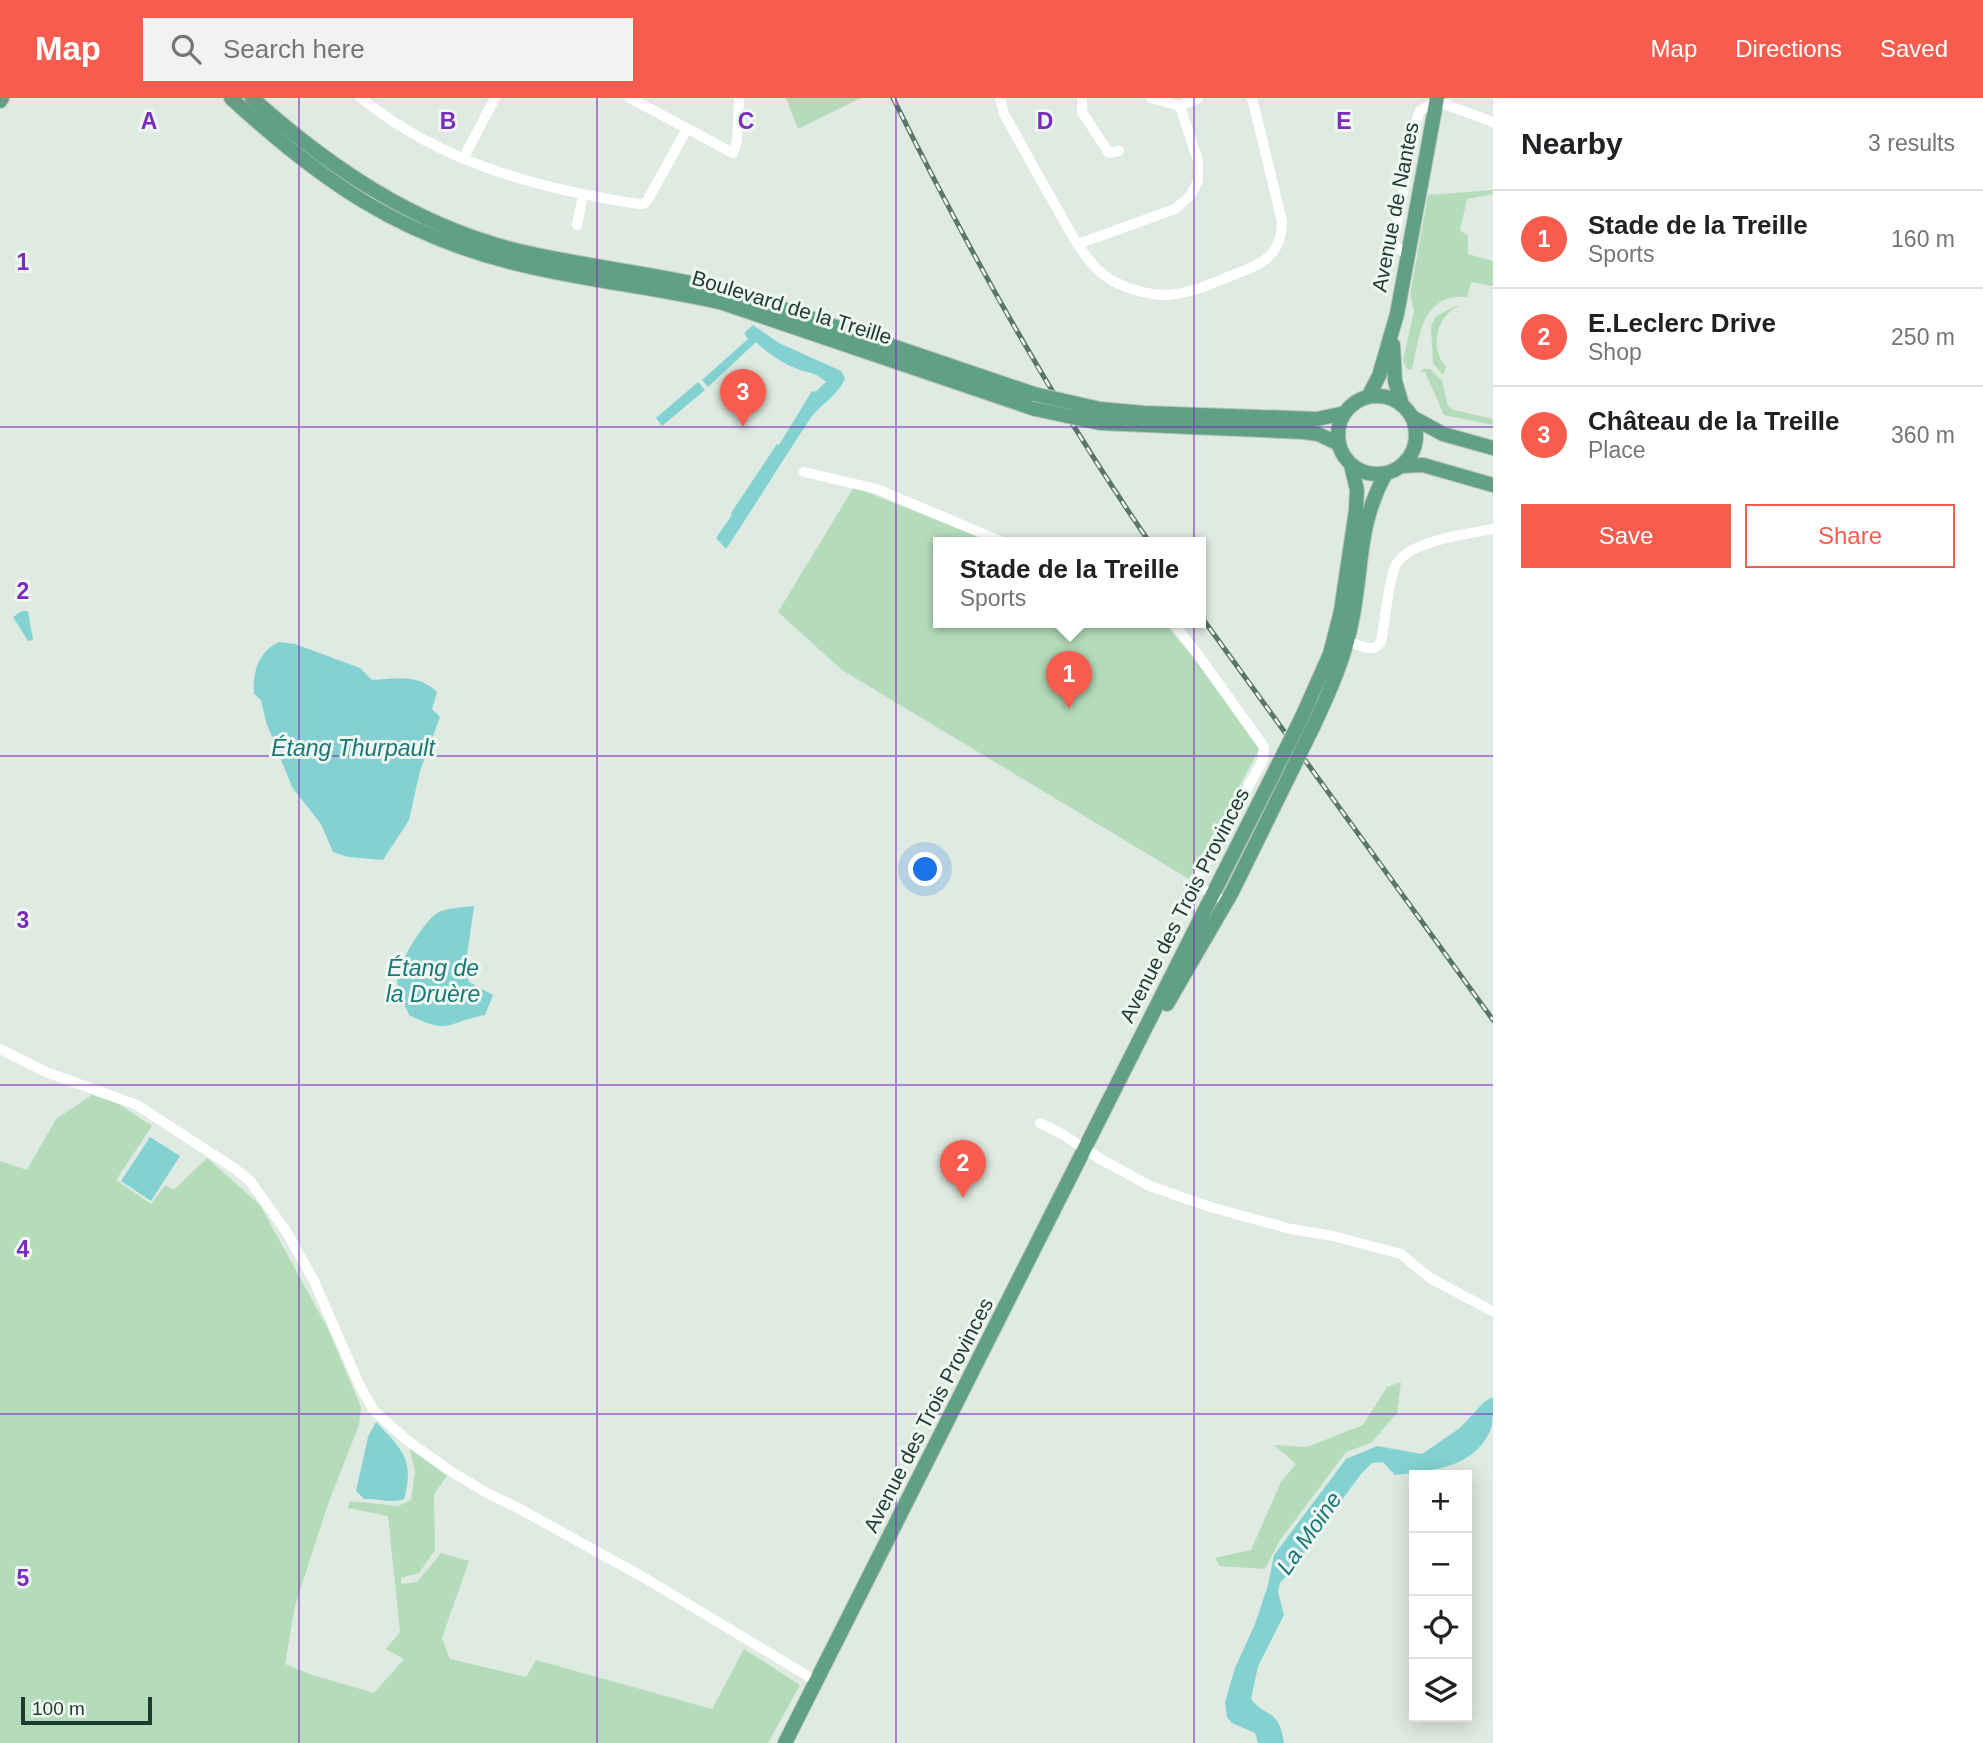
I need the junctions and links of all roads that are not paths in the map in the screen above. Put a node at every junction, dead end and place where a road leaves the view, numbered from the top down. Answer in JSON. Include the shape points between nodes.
{"nodes":[{"id":1,"x":231,"y":98,"type":"edge"},
{"id":2,"x":252,"y":98,"type":"edge"},
{"id":3,"x":361,"y":98,"type":"edge"},
{"id":4,"x":495,"y":98,"type":"edge"},
{"id":5,"x":630,"y":98,"type":"edge"},
{"id":6,"x":739,"y":98,"type":"edge"},
{"id":7,"x":1000,"y":98,"type":"edge"},
{"id":8,"x":1082,"y":98,"type":"edge"},
{"id":9,"x":1151,"y":98,"type":"edge"},
{"id":10,"x":1198,"y":98,"type":"edge"},
{"id":11,"x":1252,"y":98,"type":"edge"},
{"id":12,"x":1437,"y":99,"type":"edge"},
{"id":13,"x":1181,"y":106,"type":"junction"},
{"id":14,"x":1493,"y":122,"type":"edge"},
{"id":15,"x":687,"y":129,"type":"junction"},
{"id":16,"x":1119,"y":151,"type":"dead end"},
{"id":17,"x":463,"y":159,"type":"junction"},
{"id":18,"x":583,"y":195,"type":"junction"},
{"id":19,"x":576,"y":225,"type":"dead end"},
{"id":20,"x":1077,"y":244,"type":"junction"},
{"id":21,"x":1394,"y":324,"type":"junction"},
{"id":22,"x":1368,"y":397,"type":"junction"},
{"id":23,"x":1035,"y":401,"type":"junction"},
{"id":24,"x":1407,"y":411,"type":"junction"},
{"id":25,"x":1345,"y":413,"type":"junction"},
{"id":26,"x":1100,"y":416,"type":"junction"},
{"id":27,"x":1339,"y":444,"type":"junction"},
{"id":28,"x":1493,"y":448,"type":"edge"},
{"id":29,"x":1351,"y":465,"type":"junction"},
{"id":30,"x":1401,"y":466,"type":"junction"},
{"id":31,"x":804,"y":472,"type":"dead end"},
{"id":32,"x":1386,"y":473,"type":"junction"},
{"id":33,"x":1457,"y":475,"type":"junction"},
{"id":34,"x":1493,"y":485,"type":"edge"},
{"id":35,"x":1493,"y":492,"type":"edge"},
{"id":36,"x":1493,"y":529,"type":"edge"},
{"id":37,"x":991,"y":537,"type":"edge"},
{"id":38,"x":1177,"y":628,"type":"edge"},
{"id":39,"x":1348,"y":641,"type":"junction"},
{"id":40,"x":1307,"y":723,"type":"junction"},
{"id":41,"x":1232,"y":892,"type":"junction"},
{"id":42,"x":1212,"y":895,"type":"junction"},
{"id":43,"x":0,"y":1049,"type":"edge"},
{"id":44,"x":1108,"y":1105,"type":"junction"},
{"id":45,"x":1040,"y":1123,"type":"dead end"},
{"id":46,"x":1086,"y":1148,"type":"junction"},
{"id":47,"x":1492,"y":1311,"type":"edge"},
{"id":48,"x":816,"y":1681,"type":"junction"},
{"id":49,"x":785,"y":1743,"type":"edge"}],
"edges":[{"from":1,"to":23,"type":"main road","name":"Boulevard de la Treille","via":[[328,179],[383,213],[472,252],[723,303]]},
{"from":2,"to":23,"type":"main road","name":"Boulevard de la Treille","via":[[296,138],[359,183],[461,233],[550,257],[714,287]]},
{"from":3,"to":17,"type":"street"},
{"from":4,"to":17,"type":"street"},
{"from":5,"to":15,"type":"street"},
{"from":6,"to":15,"type":"street","via":[[733,153]]},
{"from":7,"to":20,"type":"street","via":[[1004,114]]},
{"from":8,"to":16,"type":"street","via":[[1082,113],[1109,153]]},
{"from":9,"to":13,"type":"street"},
{"from":10,"to":13,"type":"street"},
{"from":11,"to":20,"type":"street","via":[[1282,221],[1278,248],[1265,260],[1197,289],[1158,295],[1108,278]]},
{"from":12,"to":14,"type":"street"},
{"from":12,"to":21,"type":"main road","name":"Avenue de Nantes"},
{"from":13,"to":20,"type":"street","via":[[1198,161],[1198,181],[1190,196],[1175,209]]},
{"from":15,"to":18,"type":"street","via":[[648,201]]},
{"from":17,"to":18,"type":"street","via":[[512,178]]},
{"from":18,"to":19,"type":"street"},
{"from":21,"to":22,"type":"main road","name":"Avenue de Nantes"},
{"from":21,"to":24,"type":"main road","name":"Avenue de Nantes","via":[[1395,381]]},
{"from":22,"to":24,"type":"main road","via":[[1379,396]]},
{"from":22,"to":25,"type":"main road"},
{"from":23,"to":26,"type":"main road","name":"Boulevard de la Treille","bridge":true},
{"from":24,"to":28,"type":"main road","via":[[1443,434]]},
{"from":24,"to":30,"type":"main road","via":[[1416,430],[1415,444]]},
{"from":25,"to":26,"type":"main road","name":"Boulevard de la Treille","via":[[1317,419]]},
{"from":25,"to":27,"type":"main road","via":[[1338,428]]},
{"from":26,"to":27,"type":"main road","name":"Boulevard de la Treille","via":[[1304,432]]},
{"from":27,"to":29,"type":"main road"},
{"from":29,"to":32,"type":"main road"},
{"from":29,"to":40,"type":"main road","via":[[1356,510],[1341,611]]},
{"from":30,"to":32,"type":"main road"},
{"from":30,"to":33,"type":"main road","via":[[1423,465]]},
{"from":31,"to":37,"type":"street","via":[[877,489]]},
{"from":32,"to":39,"type":"main road","via":[[1365,520]]},
{"from":33,"to":34,"type":"main road"},
{"from":33,"to":35,"type":"street"},
{"from":36,"to":39,"type":"street","via":[[1419,547],[1402,556],[1395,567],[1381,642],[1366,648]]},
{"from":38,"to":42,"type":"street","via":[[1264,747],[1263,760],[1194,884]]},
{"from":39,"to":40,"type":"main road","via":[[1337,674]]},
{"from":40,"to":41,"type":"main road","name":"Avenue des Trois Provinces","bridge":true,"via":[[1290,774]]},
{"from":40,"to":42,"type":"main road","name":"Avenue des Trois Provinces","bridge":true,"via":[[1280,761]]},
{"from":41,"to":42,"type":"street","via":[[1221,899]]},
{"from":41,"to":44,"type":"main road","name":"Avenue des Trois Provinces"},
{"from":42,"to":44,"type":"main road","name":"Avenue des Trois Provinces"},
{"from":43,"to":48,"type":"street","via":[[46,1072],[137,1105],[250,1181],[314,1281],[374,1411],[408,1441],[487,1493],[643,1577]]},
{"from":44,"to":46,"type":"main road","name":"Avenue des Trois Provinces"},
{"from":45,"to":46,"type":"street"},
{"from":46,"to":47,"type":"street","via":[[1150,1186],[1210,1207],[1401,1254],[1430,1278]]},
{"from":46,"to":48,"type":"main road","name":"Avenue des Trois Provinces"},
{"from":48,"to":49,"type":"main road","name":"Avenue des Trois Provinces"}]}
